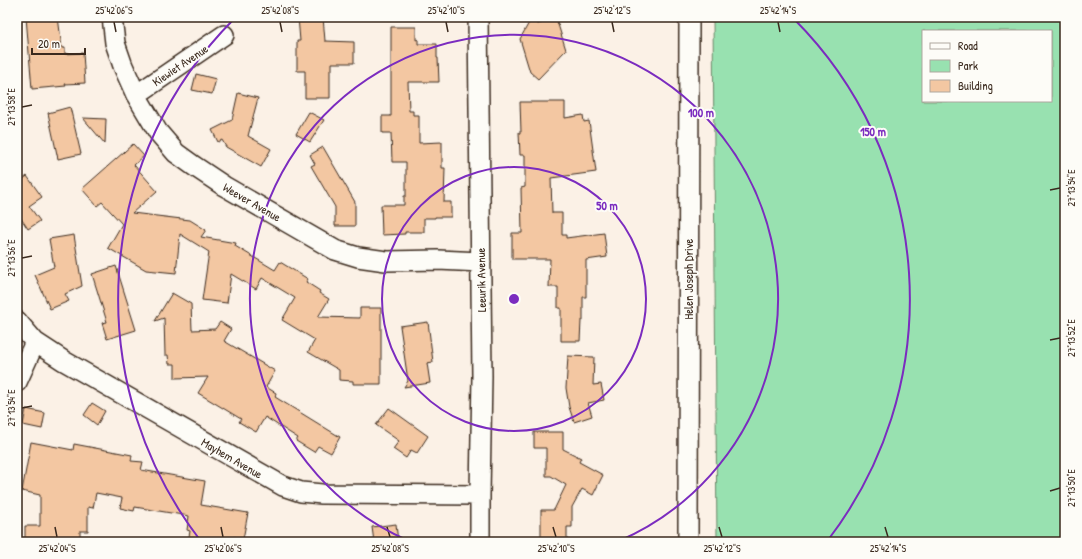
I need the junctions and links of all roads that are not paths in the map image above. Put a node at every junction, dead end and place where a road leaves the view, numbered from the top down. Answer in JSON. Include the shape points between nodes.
{"nodes":[{"id":1,"x":112,"y":17,"type":"edge"},
{"id":2,"x":478,"y":17,"type":"edge"},
{"id":3,"x":689,"y":17,"type":"edge"},
{"id":4,"x":224,"y":35,"type":"dead end"},
{"id":5,"x":136,"y":95,"type":"junction"},
{"id":6,"x":481,"y":262,"type":"junction"},
{"id":7,"x":17,"y":321,"type":"edge"},
{"id":8,"x":35,"y":342,"type":"junction"},
{"id":9,"x":17,"y":382,"type":"edge"},
{"id":10,"x":480,"y":496,"type":"junction"},
{"id":11,"x":480,"y":542,"type":"edge"},
{"id":12,"x":688,"y":542,"type":"edge"}],
"edges":[{"from":1,"to":5,"type":"street","name":"Weever Avenue","via":[[115,43]]},
{"from":2,"to":6,"type":"street","name":"Leeurik Avenue"},
{"from":3,"to":12,"type":"street","name":"Helen Joseph Drive"},
{"from":4,"to":5,"type":"street","name":"Kiewiet Avenue"},
{"from":5,"to":6,"type":"street","name":"Weever Avenue","via":[[158,132],[176,153],[224,186],[335,250],[386,261]]},
{"from":6,"to":10,"type":"street","name":"Leeurik Avenue"},
{"from":7,"to":8,"type":"street","name":"Mayhem Avenue"},
{"from":8,"to":9,"type":"street"},
{"from":8,"to":10,"type":"street","name":"Mayhem Avenue","via":[[283,486],[301,492],[322,494]]},
{"from":10,"to":11,"type":"street","name":"Leeurik Avenue"}]}
